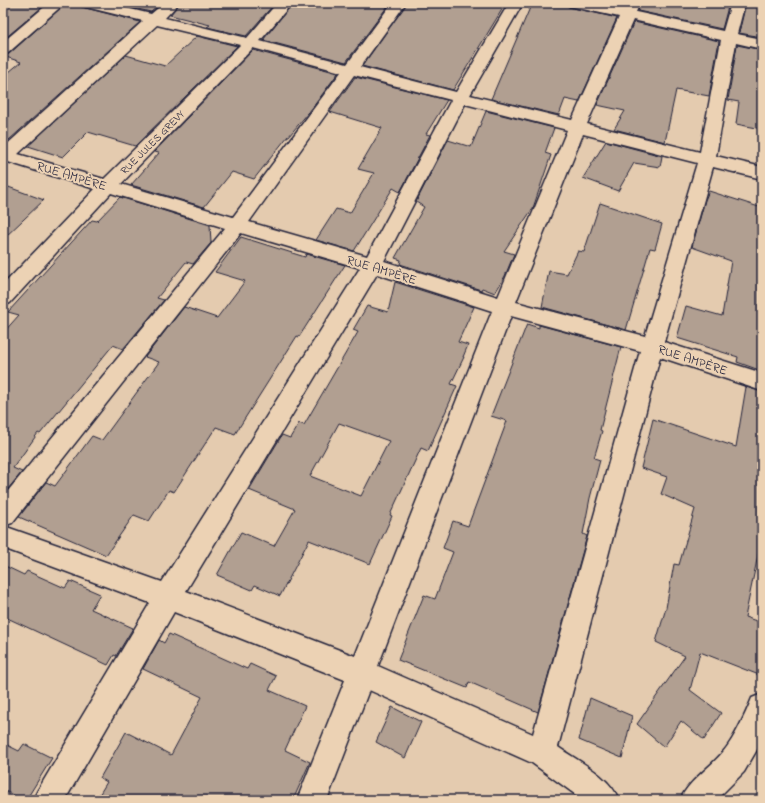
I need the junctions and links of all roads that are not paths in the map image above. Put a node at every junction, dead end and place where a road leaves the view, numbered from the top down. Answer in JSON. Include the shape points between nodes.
{"nodes":[{"id":1,"x":58,"y":3,"type":"edge"},
{"id":2,"x":87,"y":3,"type":"edge"},
{"id":3,"x":172,"y":3,"type":"edge"},
{"id":4,"x":285,"y":3,"type":"edge"},
{"id":5,"x":399,"y":3,"type":"edge"},
{"id":6,"x":516,"y":3,"type":"edge"},
{"id":7,"x":574,"y":3,"type":"edge"},
{"id":8,"x":738,"y":3,"type":"edge"},
{"id":9,"x":631,"y":9,"type":"edge"},
{"id":10,"x":156,"y":19,"type":"junction"},
{"id":11,"x":728,"y":37,"type":"junction"},
{"id":12,"x":250,"y":43,"type":"junction"},
{"id":13,"x":762,"y":44,"type":"edge"},
{"id":14,"x":3,"y":50,"type":"edge"},
{"id":15,"x":351,"y":69,"type":"junction"},
{"id":16,"x":460,"y":98,"type":"junction"},
{"id":17,"x":577,"y":127,"type":"junction"},
{"id":18,"x":4,"y":156,"type":"edge"},
{"id":19,"x":707,"y":159,"type":"junction"},
{"id":20,"x":762,"y":173,"type":"edge"},
{"id":21,"x":108,"y":186,"type":"junction"},
{"id":22,"x":237,"y":225,"type":"junction"},
{"id":23,"x":372,"y":265,"type":"junction"},
{"id":24,"x":3,"y":298,"type":"edge"},
{"id":25,"x":504,"y":307,"type":"junction"},
{"id":26,"x":652,"y":346,"type":"junction"},
{"id":27,"x":762,"y":382,"type":"edge"},
{"id":28,"x":3,"y":515,"type":"edge"},
{"id":29,"x":3,"y":537,"type":"edge"},
{"id":30,"x":168,"y":597,"type":"junction"},
{"id":31,"x":363,"y":673,"type":"junction"},
{"id":32,"x":762,"y":708,"type":"edge"},
{"id":33,"x":542,"y":753,"type":"junction"},
{"id":34,"x":48,"y":800,"type":"edge"},
{"id":35,"x":312,"y":800,"type":"edge"},
{"id":36,"x":604,"y":800,"type":"edge"},
{"id":37,"x":694,"y":800,"type":"edge"}],
"edges":[{"from":1,"to":14,"type":"street"},
{"from":2,"to":10,"type":"street"},
{"from":3,"to":10,"type":"street"},
{"from":4,"to":12,"type":"street","name":"RUE JULES GREVY"},
{"from":5,"to":15,"type":"street"},
{"from":6,"to":16,"type":"street"},
{"from":7,"to":9,"type":"street"},
{"from":8,"to":11,"type":"street"},
{"from":9,"to":11,"type":"street"},
{"from":9,"to":17,"type":"street"},
{"from":10,"to":12,"type":"street"},
{"from":10,"to":18,"type":"street"},
{"from":11,"to":13,"type":"street"},
{"from":11,"to":19,"type":"street"},
{"from":12,"to":15,"type":"street"},
{"from":12,"to":21,"type":"street","name":"RUE JULES GREVY"},
{"from":15,"to":16,"type":"street"},
{"from":15,"to":22,"type":"street"},
{"from":16,"to":17,"type":"street"},
{"from":16,"to":23,"type":"street"},
{"from":17,"to":19,"type":"street"},
{"from":17,"to":25,"type":"street"},
{"from":18,"to":21,"type":"street","name":"RUE AMPÈRE"},
{"from":19,"to":20,"type":"street"},
{"from":19,"to":26,"type":"street"},
{"from":21,"to":22,"type":"street","name":"RUE AMPÈRE"},
{"from":21,"to":24,"type":"street","name":"RUE JULES GREVY"},
{"from":22,"to":23,"type":"street","name":"RUE AMPÈRE"},
{"from":22,"to":28,"type":"street"},
{"from":23,"to":25,"type":"street","name":"RUE AMPÈRE"},
{"from":23,"to":30,"type":"street"},
{"from":25,"to":26,"type":"street","name":"RUE AMPÈRE"},
{"from":25,"to":31,"type":"street"},
{"from":26,"to":27,"type":"street","name":"RUE AMPÈRE"},
{"from":26,"to":33,"type":"street"},
{"from":29,"to":30,"type":"street"},
{"from":30,"to":31,"type":"street"},
{"from":30,"to":34,"type":"street"},
{"from":31,"to":33,"type":"street"},
{"from":31,"to":35,"type":"street"},
{"from":32,"to":37,"type":"street","via":[[755,726],[734,762]]},
{"from":33,"to":36,"type":"street","via":[[592,788]]}]}
